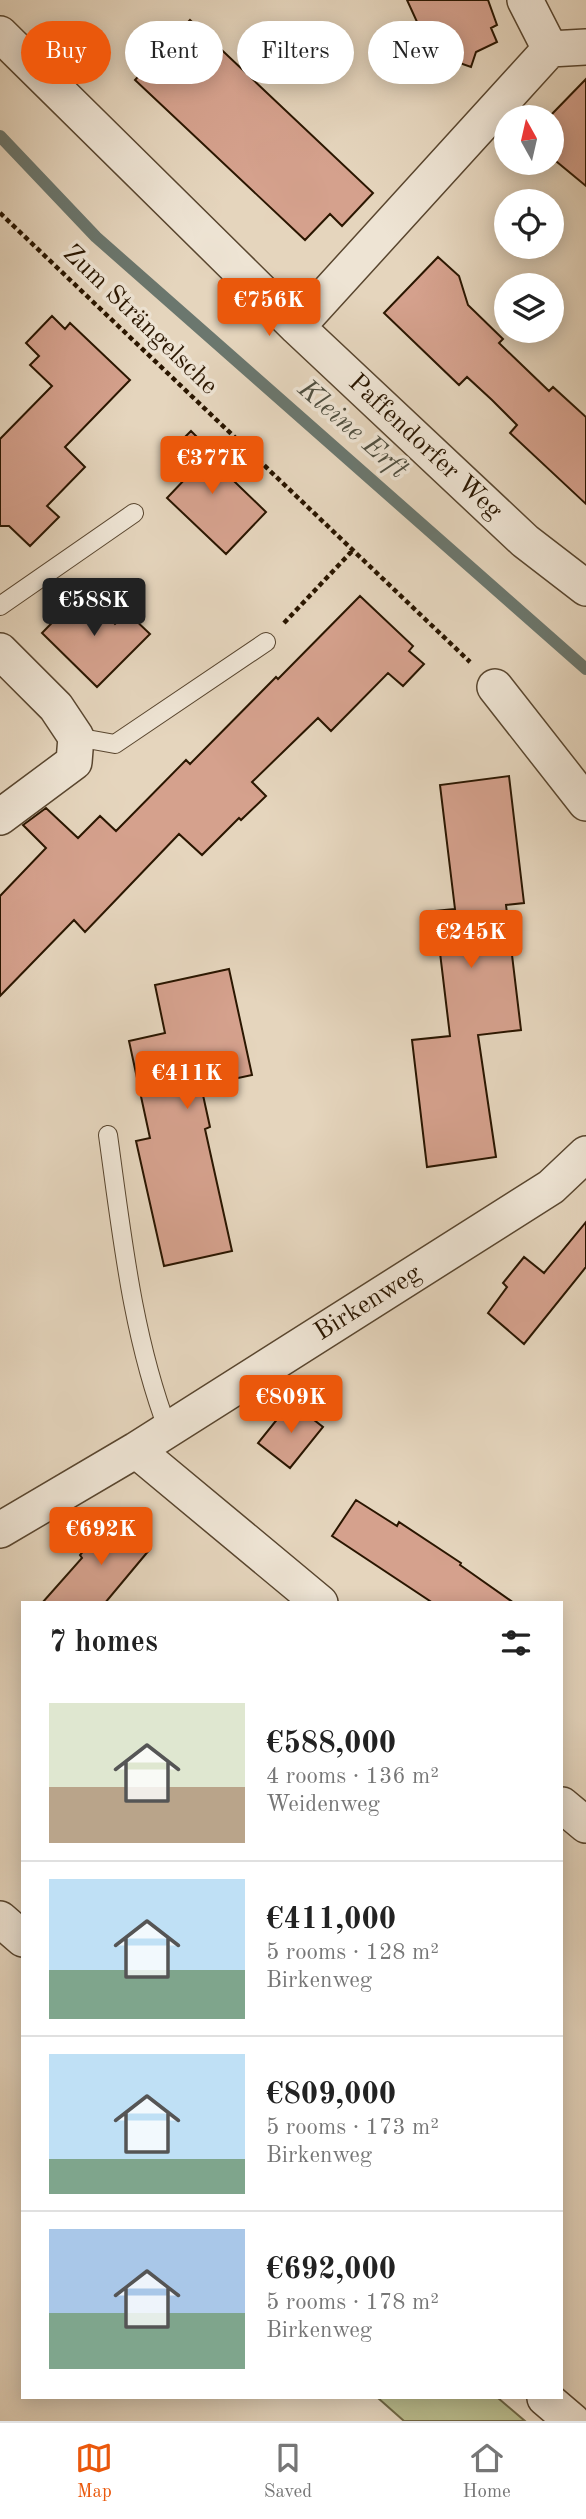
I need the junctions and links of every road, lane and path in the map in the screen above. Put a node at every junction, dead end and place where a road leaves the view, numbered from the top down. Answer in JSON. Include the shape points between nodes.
{"nodes":[{"id":1,"x":525,"y":0,"type":"edge"},
{"id":2,"x":0,"y":34,"type":"edge"},
{"id":3,"x":586,"y":47,"type":"edge"},
{"id":4,"x":550,"y":49,"type":"junction"},
{"id":5,"x":0,"y":213,"type":"edge"},
{"id":6,"x":297,"y":327,"type":"junction"},
{"id":7,"x":134,"y":513,"type":"dead end"},
{"id":8,"x":353,"y":550,"type":"junction"},
{"id":9,"x":586,"y":588,"type":"edge"},
{"id":10,"x":0,"y":606,"type":"edge"},
{"id":11,"x":266,"y":642,"type":"joint"},
{"id":12,"x":0,"y":651,"type":"edge"},
{"id":13,"x":495,"y":687,"type":"joint"},
{"id":14,"x":76,"y":737,"type":"junction"},
{"id":15,"x":586,"y":803,"type":"edge"},
{"id":16,"x":0,"y":817,"type":"edge"},
{"id":17,"x":108,"y":1135,"type":"dead end"},
{"id":18,"x":586,"y":1154,"type":"edge"},
{"id":19,"x":168,"y":1430,"type":"junction"},
{"id":20,"x":136,"y":1450,"type":"junction"},
{"id":21,"x":0,"y":1530,"type":"edge"},
{"id":22,"x":318,"y":1601,"type":"edge"},
{"id":23,"x":0,"y":1919,"type":"edge"},
{"id":24,"x":21,"y":1937,"type":"edge"},
{"id":25,"x":546,"y":2399,"type":"edge"},
{"id":26,"x":572,"y":2421,"type":"edge"}],
"edges":[{"from":1,"to":4,"type":"street"},
{"from":2,"to":6,"type":"street","name":"Paffendorfer Weg"},
{"from":3,"to":4,"type":"street"},
{"from":4,"to":6,"type":"street"},
{"from":5,"to":8,"type":"path","name":"Zum Strängelsche"},
{"from":6,"to":9,"type":"street","name":"Paffendorfer Weg","via":[[525,541]]},
{"from":7,"to":10,"type":"lane"},
{"from":8,"to":11,"type":"path"},
{"from":8,"to":13,"type":"path","name":"Zum Strängelsche"},
{"from":11,"to":14,"type":"lane","via":[[115,744]]},
{"from":12,"to":14,"type":"street","via":[[56,707]]},
{"from":13,"to":15,"type":"street"},
{"from":14,"to":16,"type":"street","via":[[74,762]]},
{"from":17,"to":19,"type":"lane","via":[[132,1307],[151,1387]]},
{"from":18,"to":19,"type":"street","name":"Birkenweg","via":[[551,1187]]},
{"from":19,"to":20,"type":"street","name":"Birkenweg"},
{"from":20,"to":21,"type":"street","name":"Birkenweg"},
{"from":20,"to":22,"type":"street"},
{"from":23,"to":24,"type":"street"},
{"from":25,"to":26,"type":"street"}]}
